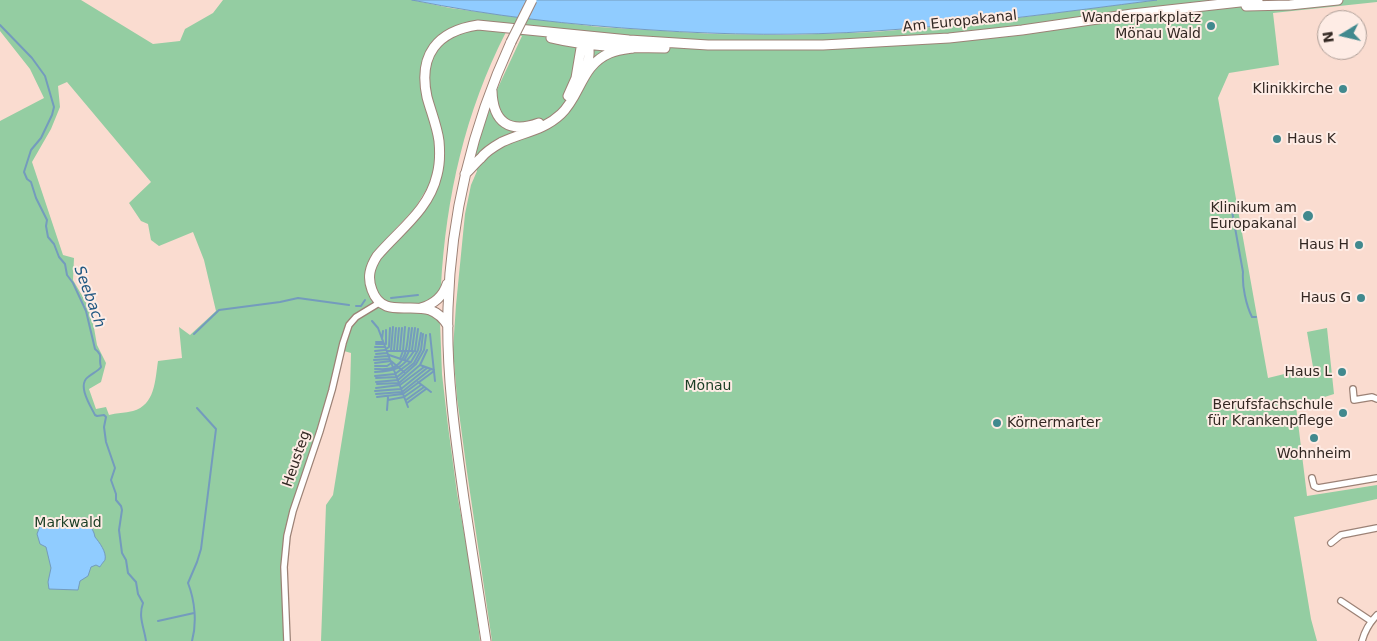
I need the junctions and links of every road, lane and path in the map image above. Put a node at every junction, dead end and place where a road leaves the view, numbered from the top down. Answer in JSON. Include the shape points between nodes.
{"nodes":[{"id":1,"x":532,"y":0,"type":"edge"},
{"id":2,"x":1258,"y":0,"type":"edge"},
{"id":3,"x":1338,"y":0,"type":"edge"},
{"id":4,"x":1213,"y":5,"type":"junction"},
{"id":5,"x":585,"y":39,"type":"junction"},
{"id":6,"x":708,"y":45,"type":"junction"},
{"id":7,"x":633,"y":48,"type":"junction"},
{"id":8,"x":585,"y":73,"type":"junction"},
{"id":9,"x":492,"y":86,"type":"junction"},
{"id":10,"x":464,"y":174,"type":"junction"},
{"id":11,"x":449,"y":282,"type":"junction"},
{"id":12,"x":379,"y":302,"type":"junction"},
{"id":13,"x":421,"y":308,"type":"junction"},
{"id":14,"x":448,"y":326,"type":"junction"},
{"id":15,"x":1353,"y":389,"type":"dead end"},
{"id":16,"x":1377,"y":399,"type":"edge"},
{"id":17,"x":1312,"y":478,"type":"dead end"},
{"id":18,"x":1377,"y":478,"type":"edge"},
{"id":19,"x":1377,"y":528,"type":"edge"},
{"id":20,"x":1331,"y":544,"type":"dead end"},
{"id":21,"x":1341,"y":601,"type":"dead end"},
{"id":22,"x":1377,"y":615,"type":"edge"},
{"id":23,"x":1371,"y":621,"type":"junction"},
{"id":24,"x":287,"y":641,"type":"edge"},
{"id":25,"x":486,"y":641,"type":"edge"},
{"id":26,"x":1362,"y":641,"type":"edge"}],
"edges":[{"from":1,"to":9,"type":"main road","bridge":true},
{"from":2,"to":4,"type":"main road","name":"Am Europakanal"},
{"from":3,"to":4,"type":"main road","name":"Am Europakanal","via":[[1265,6]]},
{"from":4,"to":6,"type":"main road","name":"Am Europakanal","via":[[940,38],[823,46]]},
{"from":5,"to":6,"type":"main road","name":"Am Europakanal"},
{"from":5,"to":7,"type":"main road","name":"Am Europakanal"},
{"from":5,"to":8,"type":"main road","via":[[589,57]]},
{"from":5,"to":9,"type":"main road","via":[[569,94],[558,110],[542,122],[523,127],[505,123],[493,105]]},
{"from":5,"to":12,"type":"main road","name":"Am Europakanal","via":[[478,25],[462,28],[436,44],[430,54],[425,83],[439,140],[438,172],[422,207],[373,262],[369,281]]},
{"from":6,"to":7,"type":"main road","name":"Am Europakanal"},
{"from":7,"to":8,"type":"main road","via":[[610,53]]},
{"from":8,"to":10,"type":"main road","via":[[577,93],[562,114],[547,125],[493,147]]},
{"from":9,"to":10,"type":"main road"},
{"from":10,"to":11,"type":"main road"},
{"from":11,"to":13,"type":"main road","via":[[439,299]]},
{"from":11,"to":14,"type":"main road"},
{"from":12,"to":13,"type":"main road","via":[[392,308]]},
{"from":12,"to":24,"type":"street","name":"Heusteg","via":[[348,325],[320,431],[293,511],[284,567]]},
{"from":13,"to":14,"type":"main road","via":[[438,314]]},
{"from":14,"to":25,"type":"main road","via":[[458,458]]},
{"from":15,"to":16,"type":"street","via":[[1354,400]]},
{"from":17,"to":18,"type":"street","via":[[1318,488]]},
{"from":19,"to":20,"type":"street","via":[[1341,535]]},
{"from":21,"to":23,"type":"street"},
{"from":22,"to":23,"type":"street"},
{"from":23,"to":26,"type":"street"}]}
